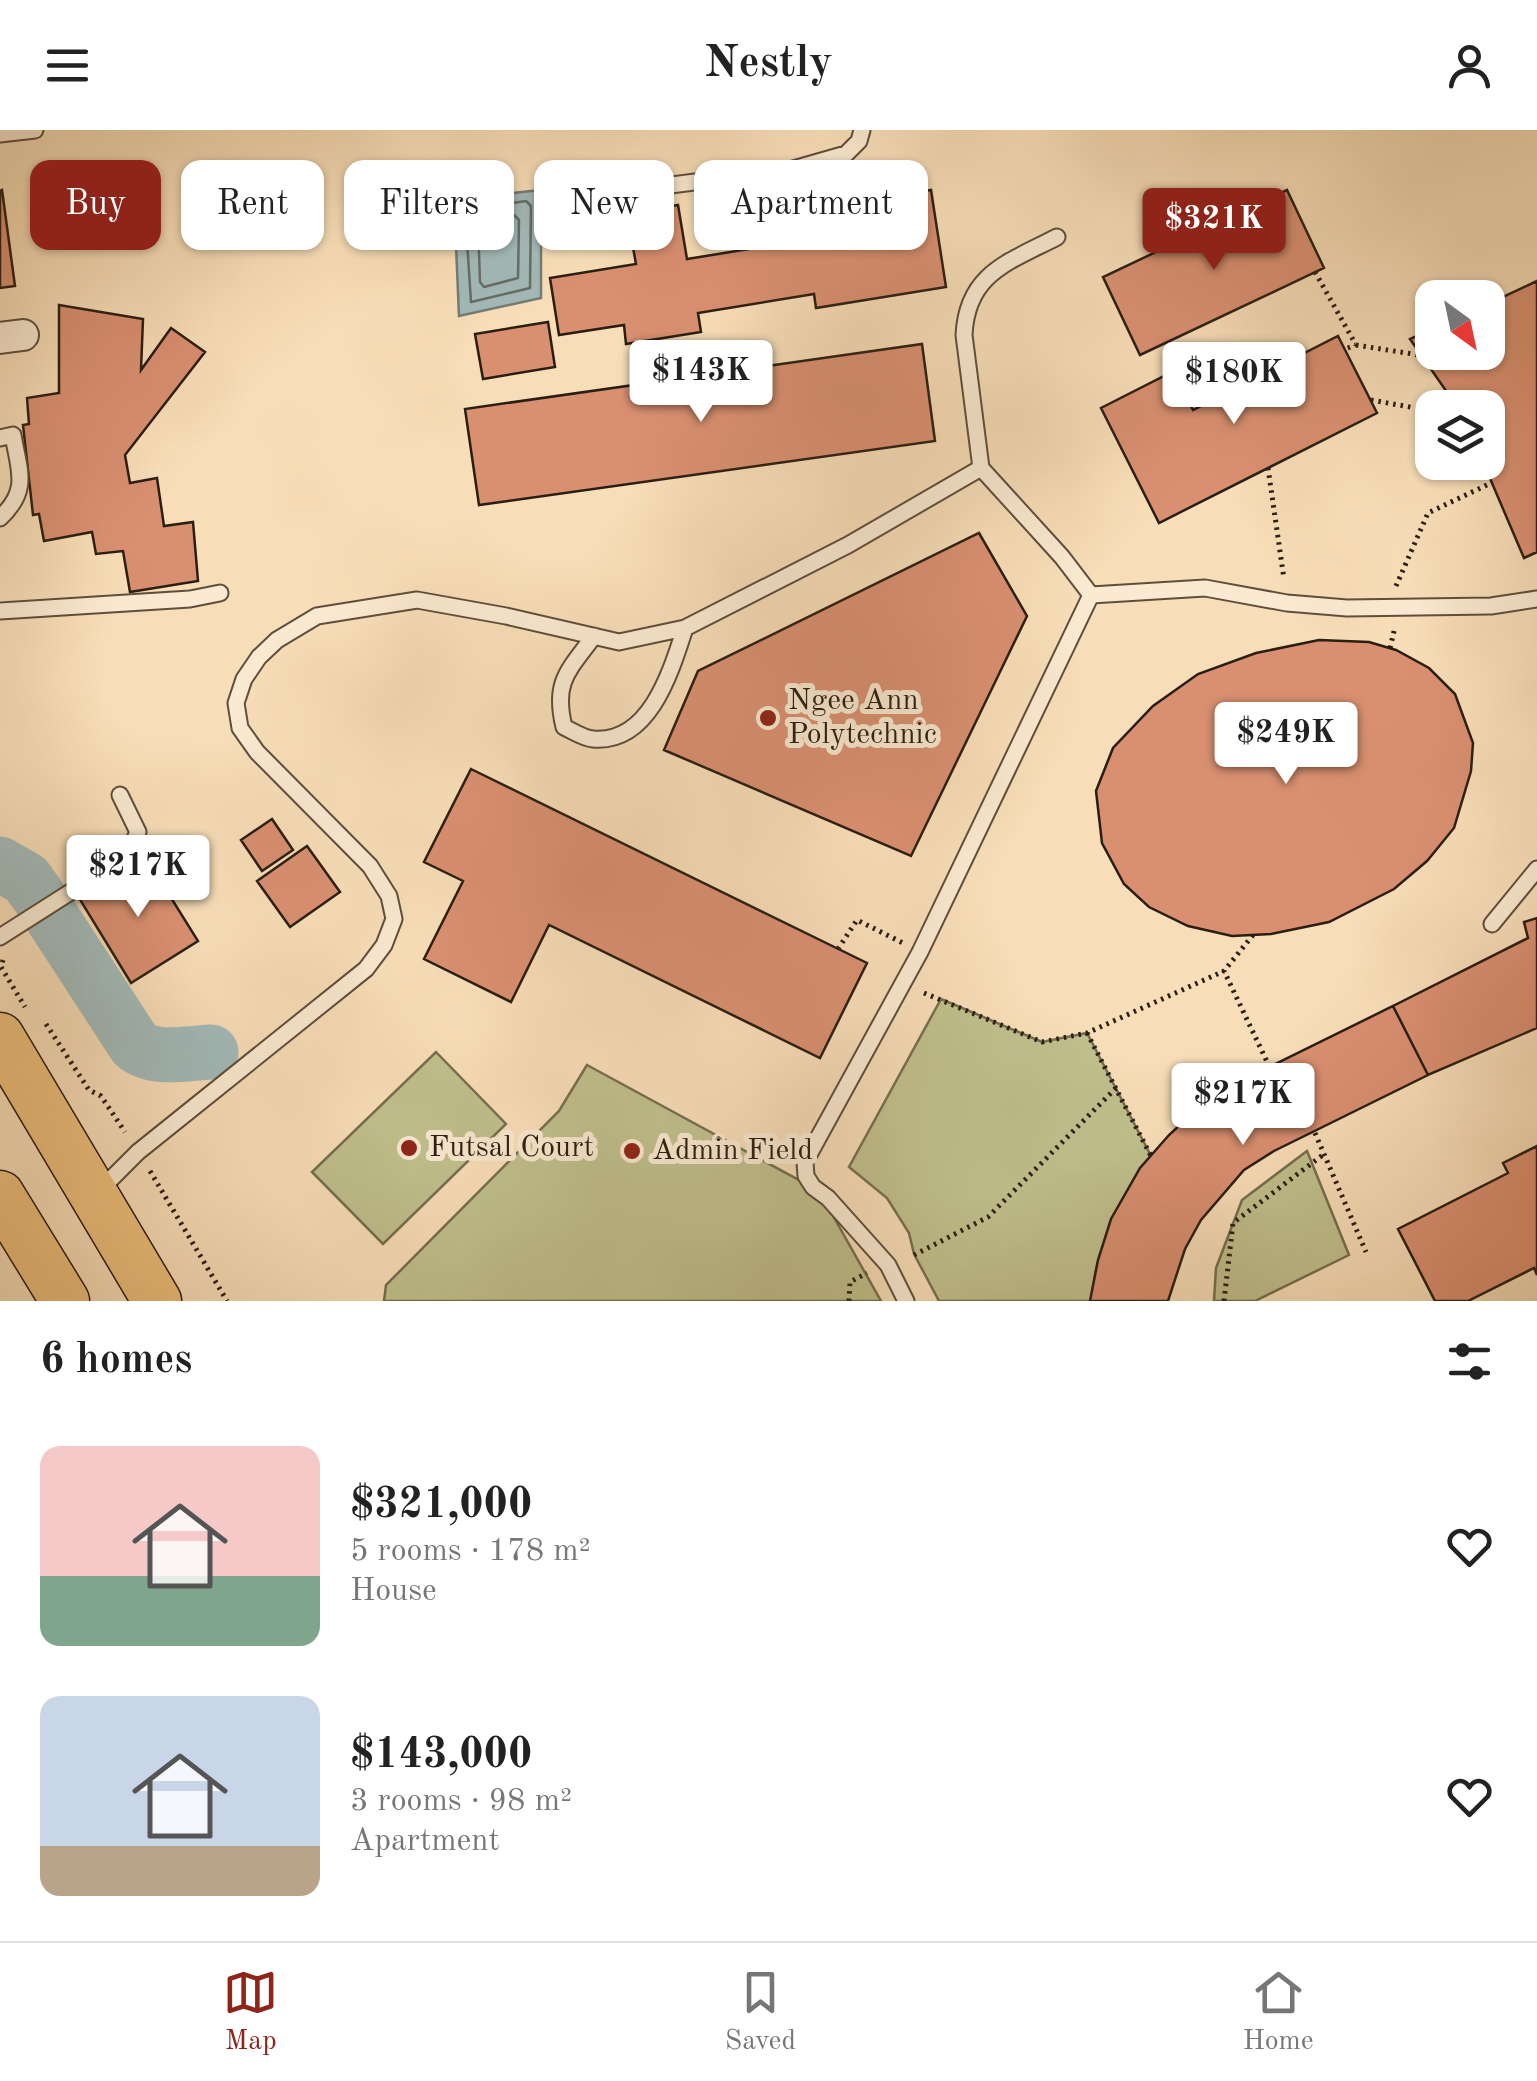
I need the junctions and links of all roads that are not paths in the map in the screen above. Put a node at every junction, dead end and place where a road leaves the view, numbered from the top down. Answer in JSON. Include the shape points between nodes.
{"nodes":[{"id":1,"x":35,"y":130,"type":"edge"},
{"id":2,"x":862,"y":130,"type":"edge"},
{"id":3,"x":0,"y":134,"type":"edge"},
{"id":4,"x":674,"y":185,"type":"edge"},
{"id":5,"x":1057,"y":238,"type":"dead end"},
{"id":6,"x":0,"y":438,"type":"edge"},
{"id":7,"x":980,"y":468,"type":"junction"},
{"id":8,"x":0,"y":518,"type":"edge"},
{"id":9,"x":220,"y":593,"type":"dead end"},
{"id":10,"x":1090,"y":595,"type":"junction"},
{"id":11,"x":1537,"y":600,"type":"edge"},
{"id":12,"x":0,"y":611,"type":"edge"},
{"id":13,"x":685,"y":628,"type":"junction"},
{"id":14,"x":594,"y":636,"type":"junction"},
{"id":15,"x":120,"y":795,"type":"dead end"},
{"id":16,"x":1537,"y":869,"type":"edge"},
{"id":17,"x":1492,"y":924,"type":"dead end"},
{"id":18,"x":0,"y":937,"type":"edge"},
{"id":19,"x":0,"y":1037,"type":"edge"},
{"id":20,"x":0,"y":1195,"type":"edge"},
{"id":21,"x":94,"y":1196,"type":"junction"},
{"id":22,"x":65,"y":1301,"type":"edge"},
{"id":23,"x":157,"y":1301,"type":"edge"},
{"id":24,"x":906,"y":1301,"type":"edge"}],
"edges":[{"from":1,"to":3,"type":"lane"},
{"from":2,"to":4,"type":"lane","via":[[846,154],[790,170]]},
{"from":5,"to":7,"type":"lane","via":[[992,270],[965,312]]},
{"from":6,"to":8,"type":"lane","via":[[13,435],[22,488]]},
{"from":7,"to":10,"type":"lane"},
{"from":7,"to":13,"type":"lane"},
{"from":9,"to":12,"type":"lane"},
{"from":10,"to":11,"type":"lane","via":[[1205,588],[1347,608]]},
{"from":10,"to":24,"type":"lane","via":[[920,952],[805,1162],[813,1187],[888,1265]]},
{"from":13,"to":14,"type":"lane","via":[[618,642]]},
{"from":13,"to":14,"type":"lane","via":[[669,678],[642,719],[620,737],[590,740],[564,727],[558,704],[561,681]]},
{"from":14,"to":21,"type":"lane","via":[[417,600],[317,616],[258,657],[236,703],[240,728],[370,866],[394,919],[366,969],[138,1152]]},
{"from":15,"to":18,"type":"lane","via":[[138,832],[127,856]]},
{"from":16,"to":17,"type":"lane"},
{"from":19,"to":21,"type":"main road"},
{"from":20,"to":22,"type":"main road"},
{"from":21,"to":23,"type":"main road"}]}
